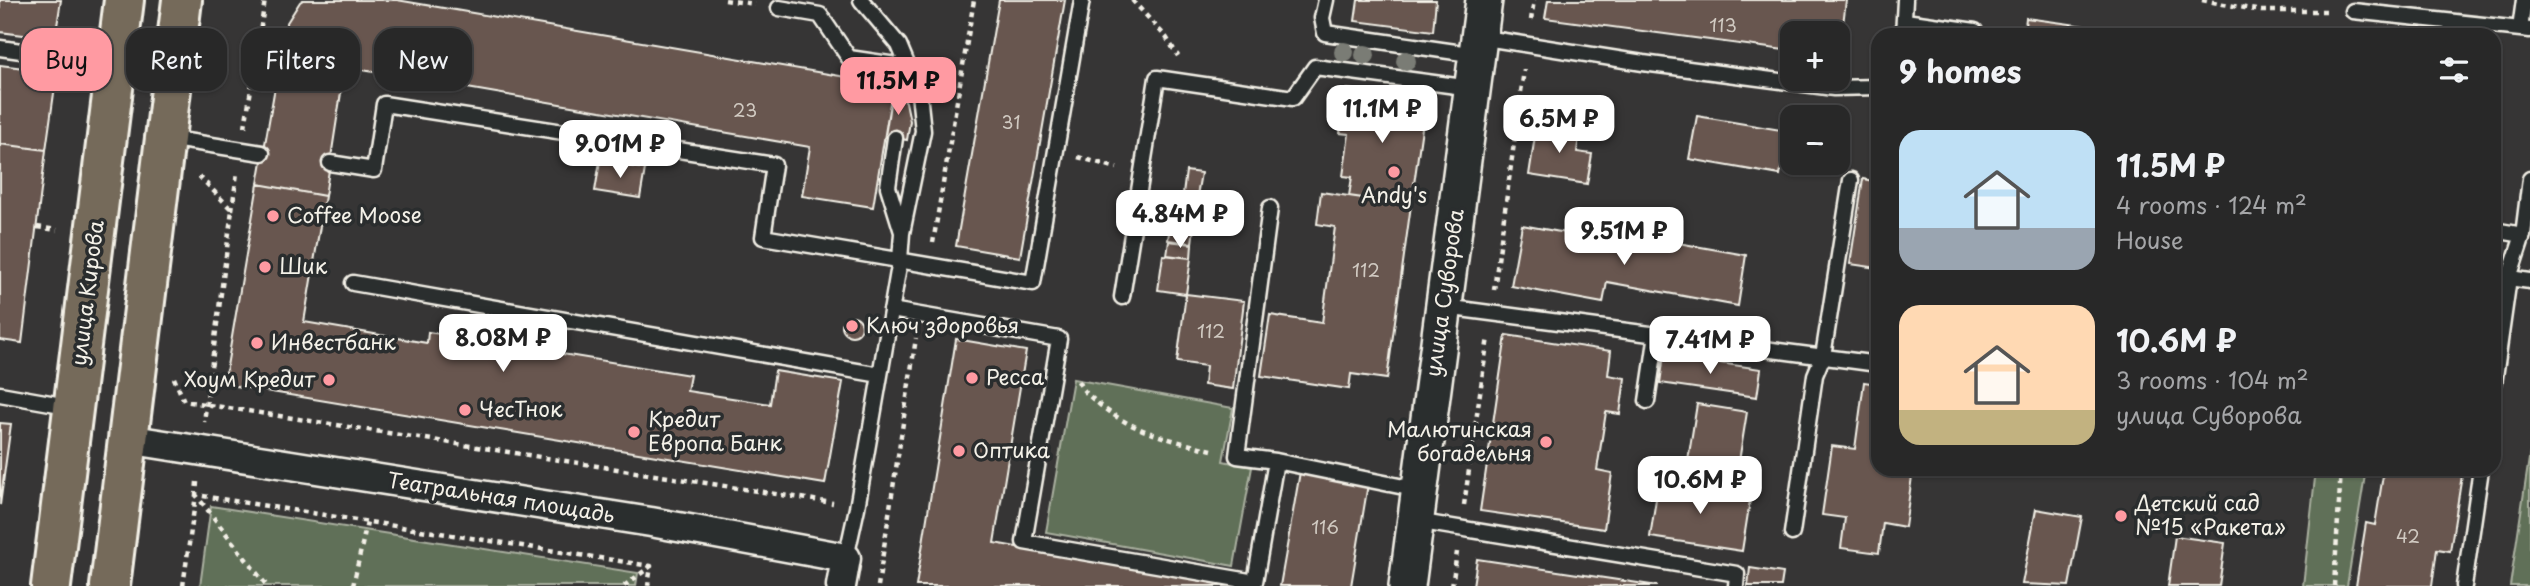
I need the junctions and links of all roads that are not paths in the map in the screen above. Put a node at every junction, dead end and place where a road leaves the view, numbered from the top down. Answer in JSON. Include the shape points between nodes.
{"nodes":[{"id":1,"x":124,"y":0,"type":"edge"},
{"id":2,"x":182,"y":0,"type":"edge"},
{"id":3,"x":861,"y":0,"type":"edge"},
{"id":4,"x":1082,"y":0,"type":"edge"},
{"id":5,"x":1326,"y":0,"type":"edge"},
{"id":6,"x":1484,"y":0,"type":"edge"},
{"id":7,"x":1905,"y":0,"type":"edge"},
{"id":8,"x":2524,"y":0,"type":"edge"},
{"id":9,"x":779,"y":8,"type":"dead end"},
{"id":10,"x":2353,"y":11,"type":"road end"},
{"id":11,"x":1904,"y":28,"type":"edge"},
{"id":12,"x":2525,"y":29,"type":"edge"},
{"id":13,"x":0,"y":48,"type":"edge"},
{"id":14,"x":1476,"y":60,"type":"junction"},
{"id":15,"x":116,"y":65,"type":"junction"},
{"id":16,"x":909,"y":67,"type":"junction"},
{"id":17,"x":1871,"y":87,"type":"edge"},
{"id":18,"x":165,"y":138,"type":"junction"},
{"id":19,"x":895,"y":138,"type":"dead end"},
{"id":20,"x":262,"y":153,"type":"dead end"},
{"id":21,"x":330,"y":163,"type":"dead end"},
{"id":22,"x":2530,"y":179,"type":"edge"},
{"id":23,"x":1851,"y":180,"type":"dead end"},
{"id":24,"x":1270,"y":208,"type":"dead end"},
{"id":25,"x":2501,"y":231,"type":"edge"},
{"id":26,"x":902,"y":233,"type":"junction"},
{"id":27,"x":2523,"y":235,"type":"junction"},
{"id":28,"x":900,"y":260,"type":"junction"},
{"id":29,"x":2509,"y":278,"type":"junction"},
{"id":30,"x":2530,"y":281,"type":"edge"},
{"id":31,"x":354,"y":283,"type":"dead end"},
{"id":32,"x":1122,"y":297,"type":"dead end"},
{"id":33,"x":1443,"y":307,"type":"junction"},
{"id":34,"x":891,"y":310,"type":"junction"},
{"id":35,"x":1657,"y":334,"type":"junction"},
{"id":36,"x":2501,"y":335,"type":"edge"},
{"id":37,"x":1823,"y":356,"type":"junction"},
{"id":38,"x":1871,"y":363,"type":"edge"},
{"id":39,"x":880,"y":375,"type":"junction"},
{"id":40,"x":0,"y":394,"type":"edge"},
{"id":41,"x":1647,"y":401,"type":"dead end"},
{"id":42,"x":74,"y":407,"type":"junction"},
{"id":43,"x":127,"y":439,"type":"junction"},
{"id":44,"x":1276,"y":461,"type":"junction"},
{"id":45,"x":2480,"y":476,"type":"edge"},
{"id":46,"x":1417,"y":506,"type":"junction"},
{"id":47,"x":1791,"y":533,"type":"dead end"},
{"id":48,"x":846,"y":558,"type":"junction"},
{"id":49,"x":51,"y":586,"type":"edge"},
{"id":50,"x":110,"y":586,"type":"edge"},
{"id":51,"x":841,"y":586,"type":"edge"},
{"id":52,"x":1406,"y":586,"type":"edge"},
{"id":53,"x":1736,"y":586,"type":"edge"},
{"id":54,"x":2465,"y":586,"type":"edge"}],
"edges":[{"from":1,"to":15,"type":"main road","name":"улица Кирова"},
{"from":2,"to":18,"type":"main road"},
{"from":3,"to":16,"type":"lane","via":[[899,45]]},
{"from":4,"to":28,"type":"lane","via":[[1033,283]]},
{"from":5,"to":14,"type":"lane","via":[[1325,33]]},
{"from":6,"to":14,"type":"street","name":"улица Суворова"},
{"from":7,"to":11,"type":"lane"},
{"from":8,"to":12,"type":"lane"},
{"from":9,"to":16,"type":"lane","via":[[820,15],[849,58]]},
{"from":10,"to":12,"type":"lane"},
{"from":13,"to":15,"type":"lane"},
{"from":14,"to":17,"type":"lane","via":[[1643,62],[1834,88]]},
{"from":14,"to":32,"type":"lane","via":[[1315,67],[1293,98],[1157,78]]},
{"from":14,"to":33,"type":"street","name":"улица Суворова"},
{"from":15,"to":42,"type":"main road","name":"улица Кирова"},
{"from":16,"to":26,"type":"lane","via":[[919,93],[923,131]]},
{"from":18,"to":20,"type":"lane"},
{"from":18,"to":43,"type":"main road"},
{"from":19,"to":26,"type":"lane","via":[[888,187]]},
{"from":21,"to":28,"type":"lane","via":[[374,170],[384,104],[775,165],[763,237]]},
{"from":22,"to":27,"type":"lane"},
{"from":23,"to":37,"type":"lane"},
{"from":24,"to":44,"type":"lane","via":[[1237,456]]},
{"from":25,"to":27,"type":"lane"},
{"from":26,"to":28,"type":"lane"},
{"from":27,"to":29,"type":"lane"},
{"from":28,"to":34,"type":"lane"},
{"from":29,"to":30,"type":"lane"},
{"from":29,"to":36,"type":"lane"},
{"from":31,"to":39,"type":"lane"},
{"from":33,"to":35,"type":"lane"},
{"from":33,"to":46,"type":"street","name":"улица Суворова"},
{"from":34,"to":39,"type":"lane"},
{"from":34,"to":44,"type":"lane","via":[[1059,339],[1024,542],[1255,582]]},
{"from":35,"to":37,"type":"lane"},
{"from":35,"to":41,"type":"lane"},
{"from":37,"to":38,"type":"lane"},
{"from":37,"to":47,"type":"lane","via":[[1815,375]]},
{"from":39,"to":48,"type":"lane"},
{"from":40,"to":42,"type":"lane"},
{"from":42,"to":49,"type":"main road","name":"улица Кирова"},
{"from":43,"to":48,"type":"street","name":"Театральная площадь","via":[[200,461],[651,522]]},
{"from":43,"to":50,"type":"main road"},
{"from":44,"to":46,"type":"lane"},
{"from":45,"to":54,"type":"lane"},
{"from":46,"to":52,"type":"street","name":"улица Суворова"},
{"from":46,"to":53,"type":"lane","via":[[1737,574]]},
{"from":48,"to":51,"type":"street"}]}
